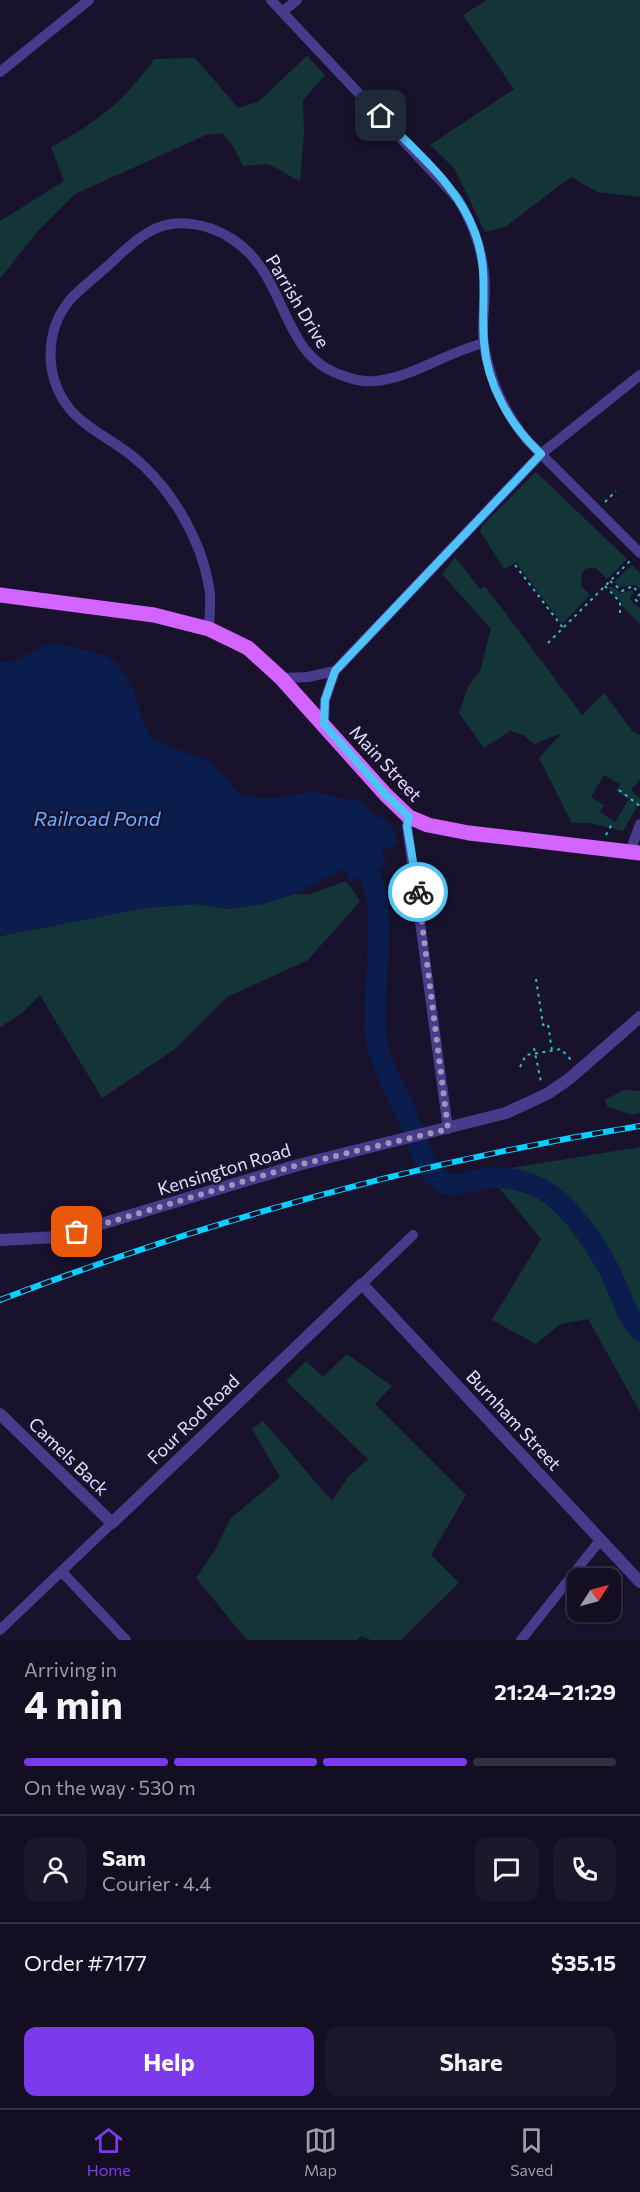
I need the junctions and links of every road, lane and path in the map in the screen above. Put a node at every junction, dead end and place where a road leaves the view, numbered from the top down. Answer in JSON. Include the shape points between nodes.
{"nodes":[{"id":1,"x":89,"y":0,"type":"edge"},
{"id":2,"x":271,"y":0,"type":"edge"},
{"id":3,"x":297,"y":0,"type":"edge"},
{"id":4,"x":282,"y":12,"type":"junction"},
{"id":5,"x":0,"y":55,"type":"edge"},
{"id":6,"x":4,"y":68,"type":"edge"},
{"id":7,"x":484,"y":343,"type":"junction"},
{"id":8,"x":640,"y":375,"type":"edge"},
{"id":9,"x":541,"y":454,"type":"junction"},
{"id":10,"x":616,"y":491,"type":"dead end"},
{"id":11,"x":604,"y":502,"type":"dead end"},
{"id":12,"x":640,"y":553,"type":"edge"},
{"id":13,"x":630,"y":561,"type":"dead end"},
{"id":14,"x":515,"y":565,"type":"dead end"},
{"id":15,"x":610,"y":581,"type":"junction"},
{"id":16,"x":605,"y":586,"type":"junction"},
{"id":17,"x":639,"y":594,"type":"edge"},
{"id":18,"x":0,"y":595,"type":"edge"},
{"id":19,"x":640,"y":604,"type":"edge"},
{"id":20,"x":620,"y":616,"type":"dead end"},
{"id":21,"x":563,"y":628,"type":"junction"},
{"id":22,"x":208,"y":629,"type":"junction"},
{"id":23,"x":548,"y":643,"type":"dead end"},
{"id":24,"x":335,"y":671,"type":"junction"},
{"id":25,"x":281,"y":678,"type":"junction"},
{"id":26,"x":324,"y":724,"type":"junction"},
{"id":27,"x":619,"y":790,"type":"dead end"},
{"id":28,"x":640,"y":806,"type":"edge"},
{"id":29,"x":409,"y":817,"type":"junction"},
{"id":30,"x":613,"y":822,"type":"dead end"},
{"id":31,"x":640,"y":824,"type":"edge"},
{"id":32,"x":604,"y":838,"type":"dead end"},
{"id":33,"x":635,"y":853,"type":"edge"},
{"id":34,"x":536,"y":979,"type":"dead end"},
{"id":35,"x":640,"y":1017,"type":"edge"},
{"id":36,"x":534,"y":1047,"type":"dead end"},
{"id":37,"x":552,"y":1051,"type":"junction"},
{"id":38,"x":535,"y":1054,"type":"junction"},
{"id":39,"x":572,"y":1060,"type":"dead end"},
{"id":40,"x":520,"y":1067,"type":"dead end"},
{"id":41,"x":541,"y":1082,"type":"dead end"},
{"id":42,"x":448,"y":1129,"type":"junction"},
{"id":43,"x":413,"y":1235,"type":"dead end"},
{"id":44,"x":0,"y":1240,"type":"edge"},
{"id":45,"x":362,"y":1284,"type":"junction"},
{"id":46,"x":0,"y":1414,"type":"edge"},
{"id":47,"x":112,"y":1523,"type":"junction"},
{"id":48,"x":601,"y":1539,"type":"junction"},
{"id":49,"x":62,"y":1572,"type":"junction"},
{"id":50,"x":640,"y":1582,"type":"edge"},
{"id":51,"x":0,"y":1630,"type":"edge"},
{"id":52,"x":126,"y":1640,"type":"edge"},
{"id":53,"x":521,"y":1640,"type":"edge"}],
"edges":[{"from":1,"to":6,"type":"street"},
{"from":2,"to":4,"type":"street"},
{"from":3,"to":4,"type":"street"},
{"from":4,"to":7,"type":"street","via":[[458,199],[482,256]]},
{"from":5,"to":6,"type":"street"},
{"from":7,"to":9,"type":"street","via":[[499,396],[512,421]]},
{"from":7,"to":22,"type":"street","name":"Parrish Drive","via":[[395,377],[374,381],[354,380],[325,371],[302,347],[270,279],[253,258],[218,230],[195,224],[154,229],[137,238],[69,301],[51,342],[56,387],[67,406],[85,424],[150,473],[180,512],[204,565],[210,590]]},
{"from":8,"to":9,"type":"street"},
{"from":9,"to":12,"type":"street"},
{"from":9,"to":24,"type":"street"},
{"from":10,"to":11,"type":"path"},
{"from":13,"to":15,"type":"path"},
{"from":14,"to":21,"type":"path"},
{"from":15,"to":16,"type":"path"},
{"from":15,"to":17,"type":"path","via":[[622,591],[633,586]]},
{"from":16,"to":20,"type":"path","via":[[620,602]]},
{"from":16,"to":21,"type":"path"},
{"from":17,"to":19,"type":"path","via":[[635,599]]},
{"from":18,"to":22,"type":"main road","name":"Main Street","via":[[154,615]]},
{"from":21,"to":23,"type":"path"},
{"from":22,"to":25,"type":"main road","name":"Main Street","via":[[248,648]]},
{"from":24,"to":25,"type":"street"},
{"from":24,"to":26,"type":"street","via":[[325,700]]},
{"from":25,"to":26,"type":"main road","name":"Main Street"},
{"from":26,"to":29,"type":"main road","name":"Main Street"},
{"from":27,"to":28,"type":"path"},
{"from":29,"to":33,"type":"main road","name":"Main Street","via":[[428,825],[470,832]]},
{"from":29,"to":42,"type":"street","via":[[407,826]]},
{"from":30,"to":32,"type":"path"},
{"from":31,"to":33,"type":"street"},
{"from":34,"to":37,"type":"path","via":[[543,1025],[548,1024]]},
{"from":35,"to":42,"type":"street","name":"Kensington Road","via":[[547,1094],[506,1113]]},
{"from":36,"to":38,"type":"path"},
{"from":37,"to":38,"type":"path"},
{"from":37,"to":39,"type":"path","via":[[563,1050]]},
{"from":38,"to":40,"type":"path","via":[[526,1055]]},
{"from":38,"to":41,"type":"path"},
{"from":42,"to":44,"type":"street","name":"Kensington Road","via":[[298,1165],[58,1237]]},
{"from":43,"to":45,"type":"street","name":"Four Rod Road"},
{"from":45,"to":47,"type":"street","name":"Four Rod Road"},
{"from":45,"to":48,"type":"street","name":"Burnham Street"},
{"from":46,"to":47,"type":"street","name":"Camels Back"},
{"from":47,"to":49,"type":"street","name":"Four Rod Road"},
{"from":48,"to":50,"type":"street","name":"Burnham Street"},
{"from":48,"to":53,"type":"street"},
{"from":49,"to":51,"type":"street","name":"Four Rod Road"},
{"from":49,"to":52,"type":"street"}]}
